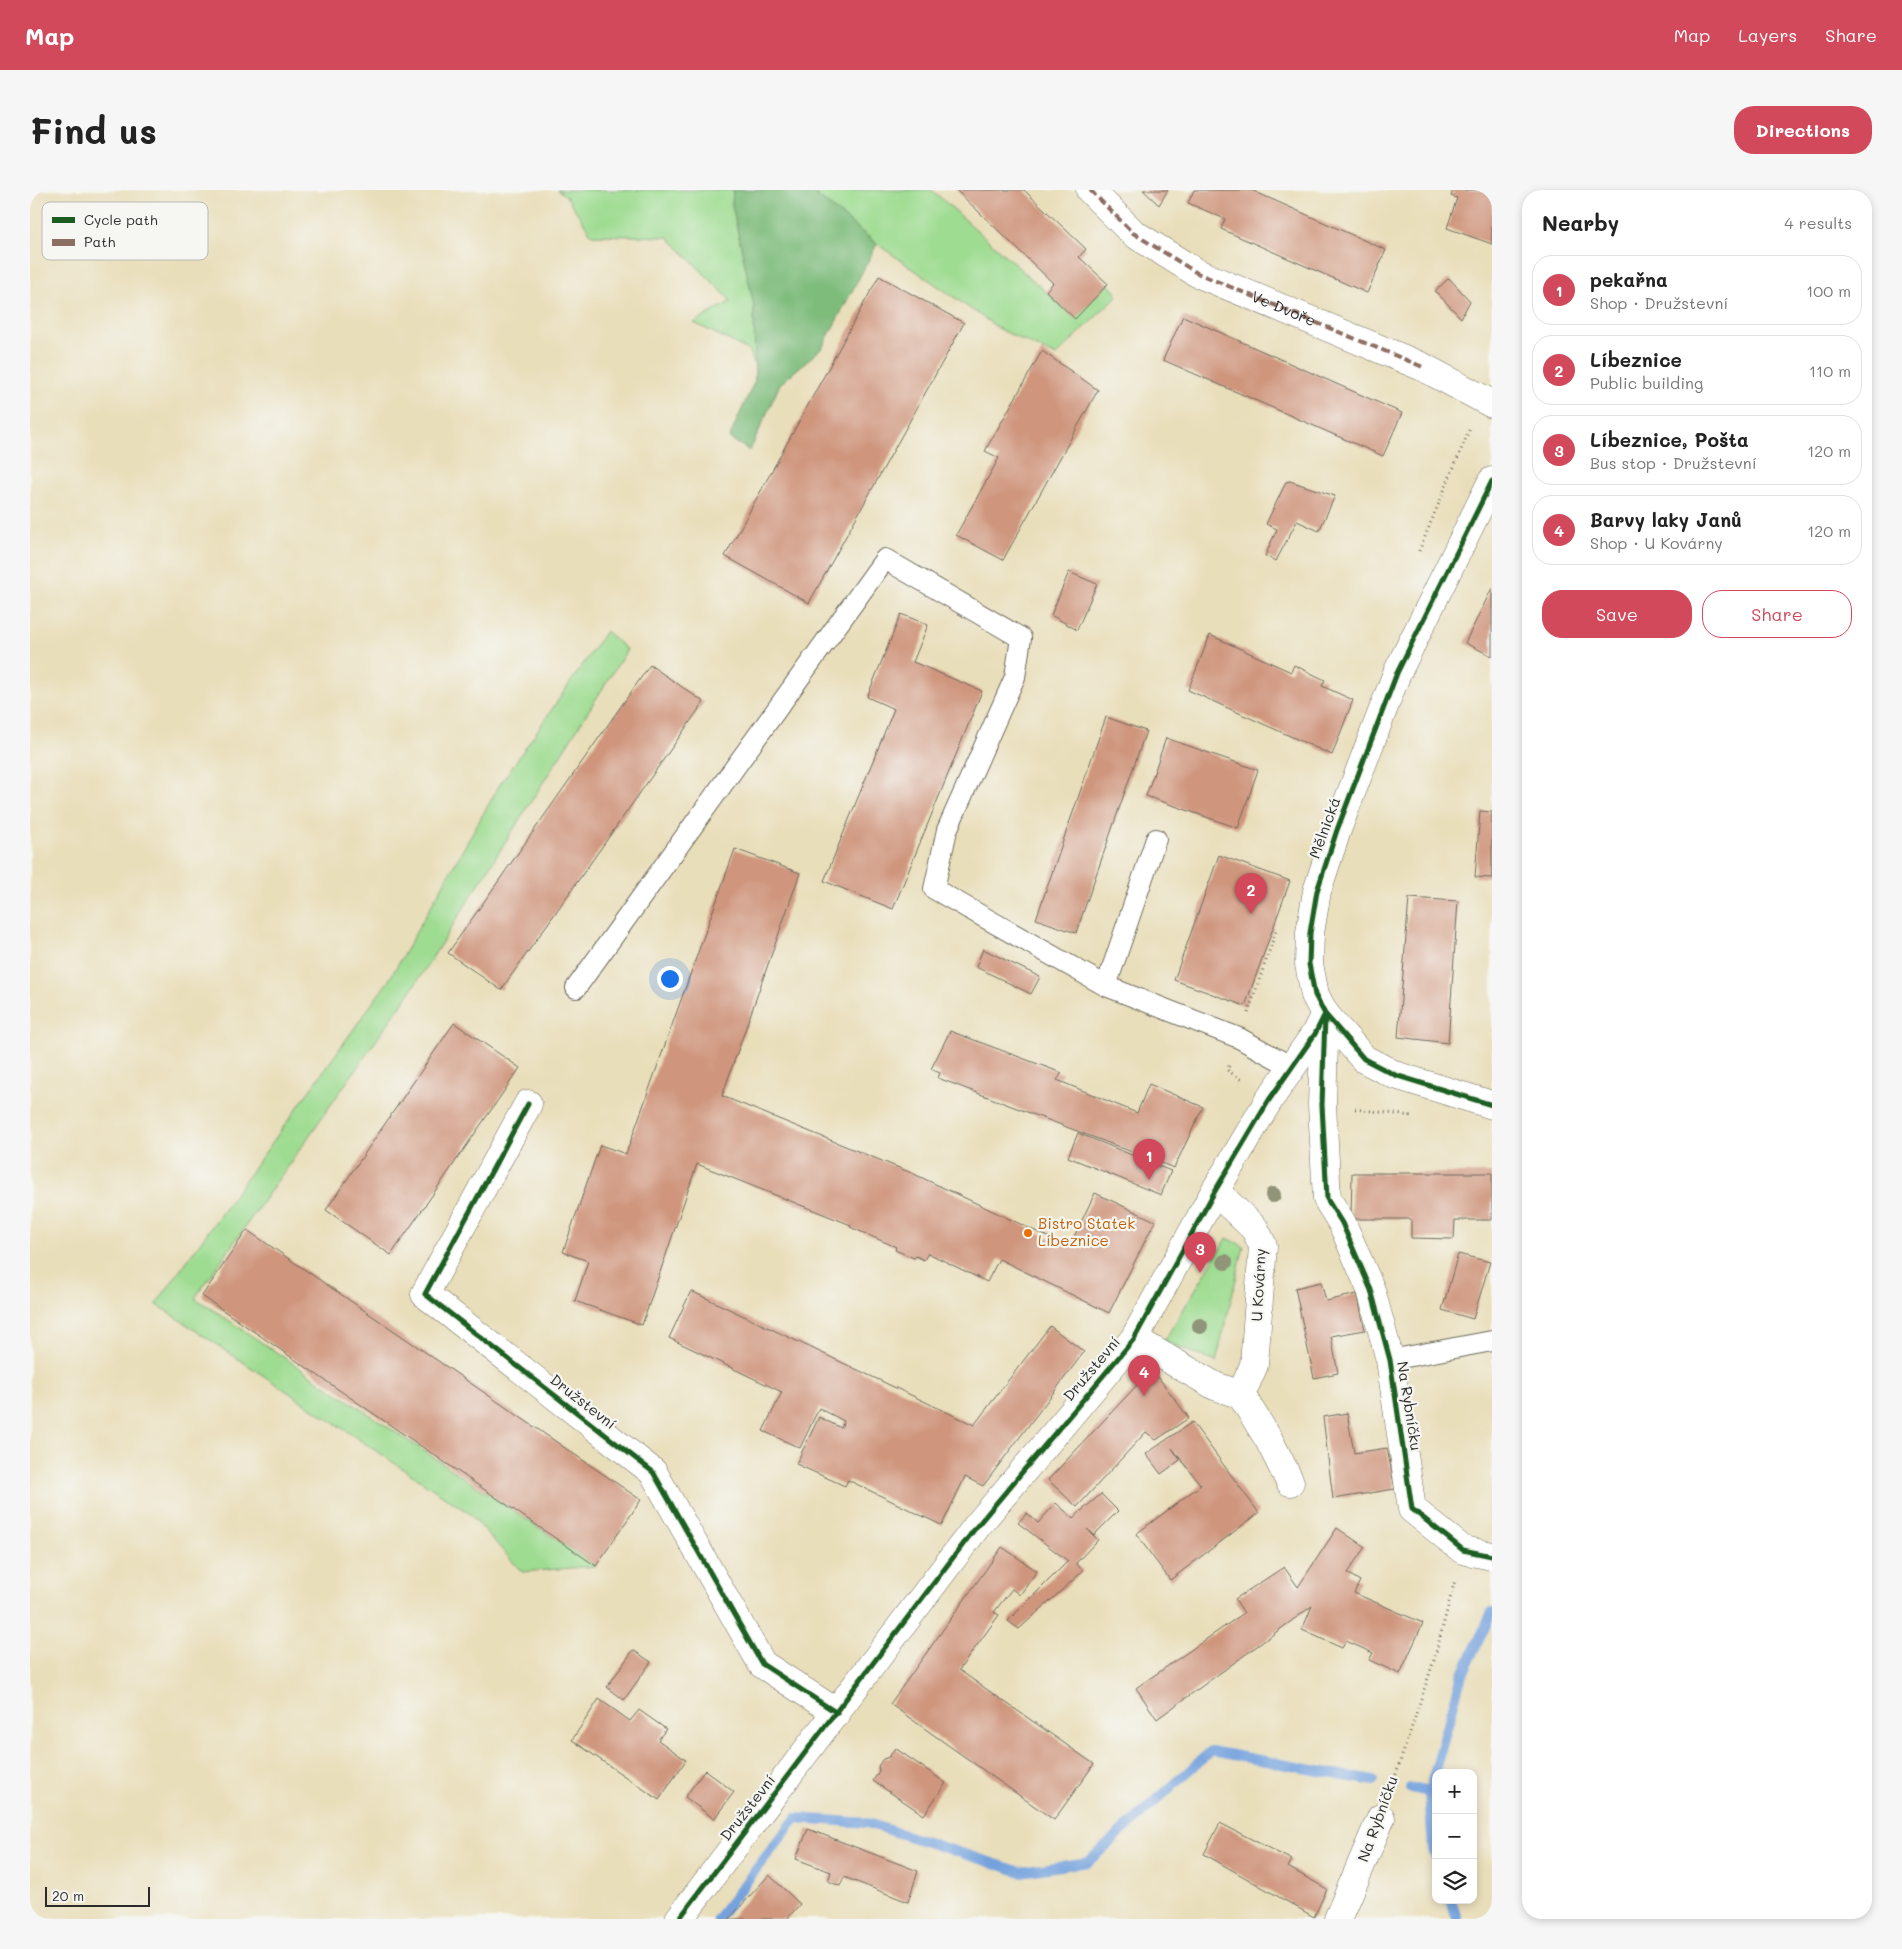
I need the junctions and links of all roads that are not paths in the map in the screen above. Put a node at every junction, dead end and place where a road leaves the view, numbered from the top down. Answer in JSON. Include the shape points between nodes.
{"nodes":[{"id":1,"x":1090,"y":190,"type":"edge"},
{"id":2,"x":1492,"y":404,"type":"edge"},
{"id":3,"x":1492,"y":481,"type":"edge"},
{"id":4,"x":1156,"y":839,"type":"dead end"},
{"id":5,"x":1106,"y":986,"type":"junction"},
{"id":6,"x":576,"y":988,"type":"dead end"},
{"id":7,"x":1325,"y":1014,"type":"junction"},
{"id":8,"x":1292,"y":1067,"type":"junction"},
{"id":9,"x":528,"y":1104,"type":"dead end"},
{"id":10,"x":1492,"y":1104,"type":"edge"},
{"id":11,"x":1215,"y":1191,"type":"junction"},
{"id":12,"x":1134,"y":1339,"type":"junction"},
{"id":13,"x":1490,"y":1342,"type":"edge"},
{"id":14,"x":1390,"y":1360,"type":"junction"},
{"id":15,"x":1240,"y":1395,"type":"junction"},
{"id":16,"x":1290,"y":1482,"type":"dead end"},
{"id":17,"x":1492,"y":1556,"type":"edge"},
{"id":18,"x":837,"y":1713,"type":"junction"},
{"id":19,"x":1381,"y":1818,"type":"road end"},
{"id":20,"x":678,"y":1919,"type":"edge"},
{"id":21,"x":1338,"y":1919,"type":"edge"}],
"edges":[{"from":1,"to":2,"type":"street","name":"Ve Dvoře","via":[[1134,233],[1197,273],[1423,367]]},
{"from":3,"to":7,"type":"street","name":"Mělnická","via":[[1397,673],[1317,891],[1309,964],[1314,995]]},
{"from":4,"to":5,"type":"lane"},
{"from":5,"to":6,"type":"lane","via":[[934,888],[947,830],[1015,677],[1021,638],[885,559]]},
{"from":5,"to":8,"type":"lane","via":[[1239,1038]]},
{"from":7,"to":8,"type":"street","name":"Družstevní"},
{"from":7,"to":10,"type":"street","name":"Mělnická","via":[[1364,1059],[1395,1075]]},
{"from":7,"to":14,"type":"street","name":"Na Rybníčku","via":[[1322,1105],[1327,1199],[1342,1223],[1371,1290]]},
{"from":8,"to":11,"type":"street","name":"Družstevní"},
{"from":9,"to":18,"type":"street","name":"Družstevní","via":[[425,1294],[653,1472],[762,1664]]},
{"from":11,"to":12,"type":"street","name":"Družstevní"},
{"from":11,"to":15,"type":"street","name":"U Kovárny","via":[[1255,1229],[1263,1246],[1254,1366]]},
{"from":12,"to":15,"type":"street","via":[[1215,1386]]},
{"from":12,"to":18,"type":"street","name":"Družstevní","via":[[977,1526]]},
{"from":13,"to":14,"type":"lane"},
{"from":14,"to":17,"type":"street","name":"Na Rybníčku","via":[[1412,1509],[1463,1550]]},
{"from":15,"to":16,"type":"street","via":[[1269,1440]]},
{"from":18,"to":20,"type":"street","name":"Družstevní"},
{"from":19,"to":21,"type":"street","name":"Na Rybníčku"}]}
